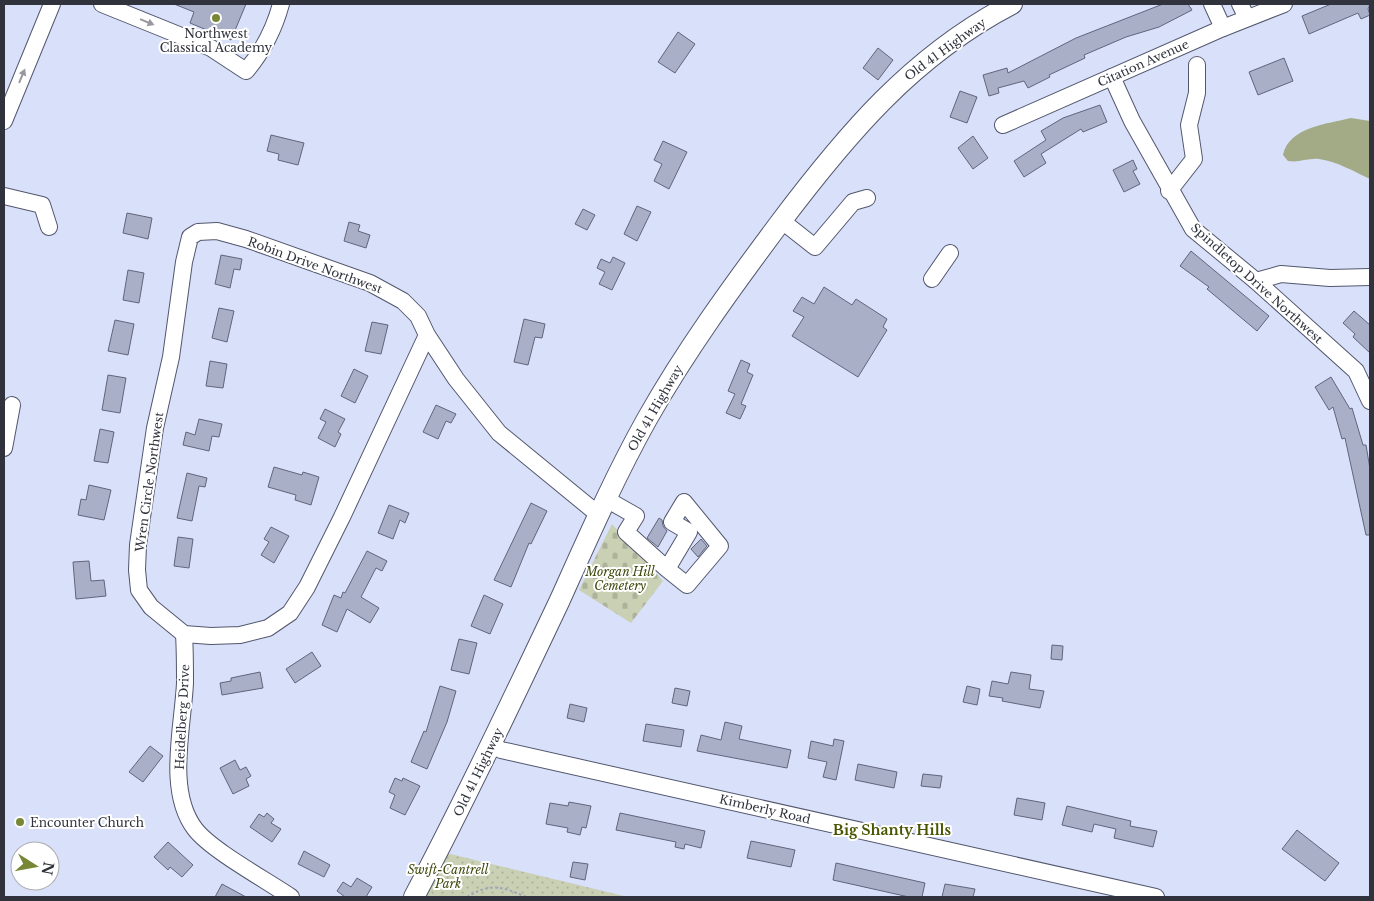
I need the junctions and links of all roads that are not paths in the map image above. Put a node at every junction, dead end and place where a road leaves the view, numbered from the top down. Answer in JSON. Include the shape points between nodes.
{"nodes":[{"id":1,"x":52,"y":4,"type":"edge"},
{"id":2,"x":102,"y":4,"type":"edge"},
{"id":3,"x":280,"y":4,"type":"edge"},
{"id":4,"x":1012,"y":4,"type":"edge"},
{"id":5,"x":1212,"y":4,"type":"edge"},
{"id":6,"x":1284,"y":4,"type":"edge"},
{"id":7,"x":1243,"y":11,"type":"edge"},
{"id":8,"x":1222,"y":28,"type":"junction"},
{"id":9,"x":1197,"y":65,"type":"dead end"},
{"id":10,"x":1112,"y":77,"type":"junction"},
{"id":11,"x":4,"y":121,"type":"edge"},
{"id":12,"x":1003,"y":125,"type":"dead end"},
{"id":13,"x":1169,"y":190,"type":"junction"},
{"id":14,"x":4,"y":196,"type":"edge"},
{"id":15,"x":867,"y":198,"type":"dead end"},
{"id":16,"x":782,"y":221,"type":"junction"},
{"id":17,"x":49,"y":227,"type":"dead end"},
{"id":18,"x":232,"y":235,"type":"joint"},
{"id":19,"x":950,"y":253,"type":"dead end"},
{"id":20,"x":1370,"y":277,"type":"edge"},
{"id":21,"x":932,"y":279,"type":"dead end"},
{"id":22,"x":1256,"y":281,"type":"junction"},
{"id":23,"x":427,"y":335,"type":"junction"},
{"id":24,"x":1370,"y":401,"type":"edge"},
{"id":25,"x":12,"y":405,"type":"dead end"},
{"id":26,"x":4,"y":448,"type":"edge"},
{"id":27,"x":603,"y":507,"type":"junction"},
{"id":28,"x":668,"y":569,"type":"junction"},
{"id":29,"x":184,"y":634,"type":"junction"},
{"id":30,"x":492,"y":745,"type":"junction"},
{"id":31,"x":1102,"y":892,"type":"edge"},
{"id":32,"x":291,"y":897,"type":"edge"},
{"id":33,"x":414,"y":897,"type":"edge"},
{"id":34,"x":1156,"y":897,"type":"edge"}],
"edges":[{"from":11,"to":1,"type":"street","one_way":true},
{"from":2,"to":3,"type":"street","one_way":true,"via":[[211,48],[246,71],[260,55],[276,22]]},
{"from":4,"to":16,"type":"main road","name":"Old 41 Highway","via":[[934,54],[885,96],[829,158]]},
{"from":5,"to":8,"type":"street"},
{"from":6,"to":7,"type":"street","name":"Citation Avenue"},
{"from":7,"to":8,"type":"street","name":"Citation Avenue"},
{"from":8,"to":10,"type":"street","name":"Citation Avenue"},
{"from":9,"to":13,"type":"street","via":[[1197,92],[1189,125],[1194,159]]},
{"from":10,"to":12,"type":"street","name":"Citation Avenue"},
{"from":10,"to":13,"type":"street","name":"Spindletop Drive Northwest"},
{"from":13,"to":22,"type":"street","name":"Spindletop Drive Northwest","via":[[1193,229]]},
{"from":14,"to":17,"type":"street","via":[[42,205]]},
{"from":15,"to":16,"type":"street","via":[[853,202],[816,247]]},
{"from":16,"to":27,"type":"main road","name":"Old 41 Highway","via":[[691,345],[643,426]]},
{"from":18,"to":23,"type":"street","name":"Robin Drive Northwest","via":[[378,287],[404,301],[418,316]]},
{"from":18,"to":29,"type":"street","name":"Wren Circle Northwest","via":[[217,231],[198,232],[190,237],[187,244],[138,545],[139,590],[152,607]]},
{"from":19,"to":21,"type":"street"},
{"from":20,"to":22,"type":"street","via":[[1281,274]]},
{"from":22,"to":24,"type":"street","name":"Spindletop Drive Northwest","via":[[1356,371]]},
{"from":23,"to":27,"type":"street","name":"Robin Drive Northwest","via":[[499,433]]},
{"from":23,"to":29,"type":"street","via":[[338,526],[290,613],[268,628],[240,635]]},
{"from":25,"to":26,"type":"street"},
{"from":27,"to":28,"type":"street","name":"Robin Drive Northwest","via":[[636,516],[626,532]]},
{"from":27,"to":30,"type":"main road","name":"Old 41 Highway"},
{"from":28,"to":28,"type":"street","via":[[688,532],[672,522],[684,502],[720,546],[687,585]]},
{"from":29,"to":32,"type":"street","name":"Heidelberg Drive","via":[[185,684],[178,764],[181,804],[195,829]]},
{"from":30,"to":31,"type":"street","name":"Kimberly Road"},
{"from":30,"to":33,"type":"main road","name":"Old 41 Highway"},
{"from":31,"to":34,"type":"street","name":"Kimberly Road"}]}
